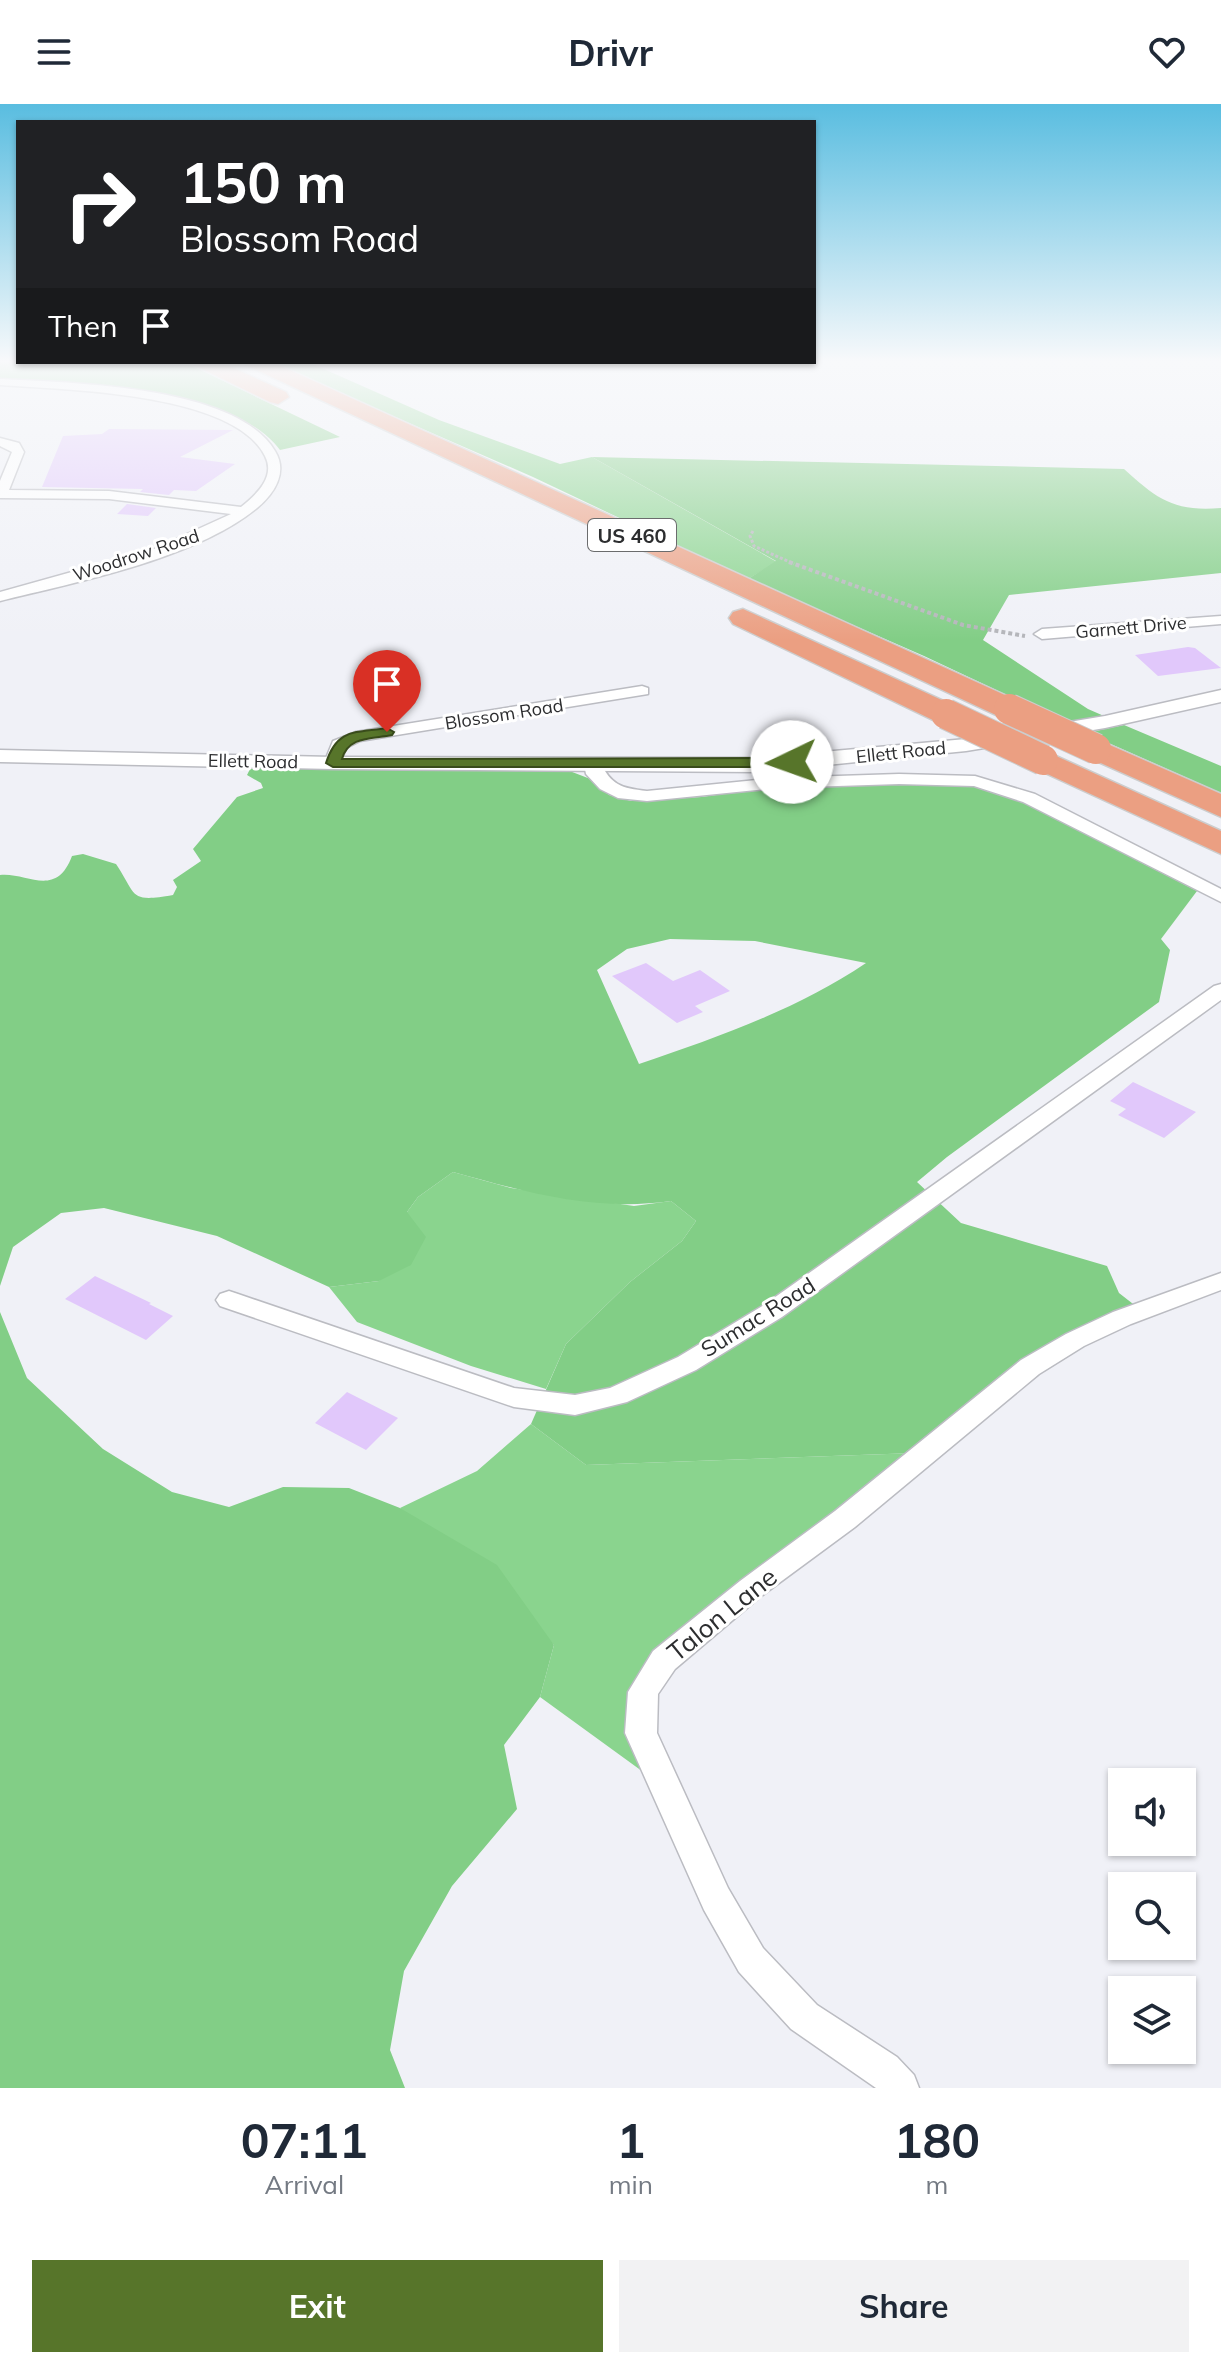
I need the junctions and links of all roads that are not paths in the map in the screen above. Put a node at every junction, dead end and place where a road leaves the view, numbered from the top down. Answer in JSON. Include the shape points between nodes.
{"nodes":[{"id":1,"x":17,"y":455,"type":"edge"},
{"id":2,"x":271,"y":455,"type":"edge"},
{"id":3,"x":398,"y":455,"type":"edge"},
{"id":4,"x":456,"y":455,"type":"edge"},
{"id":5,"x":474,"y":491,"type":"dead end"},
{"id":6,"x":1,"y":494,"type":"edge"},
{"id":7,"x":243,"y":511,"type":"junction"},
{"id":8,"x":0,"y":597,"type":"edge"},
{"id":9,"x":717,"y":606,"type":"dead end"},
{"id":10,"x":1221,"y":620,"type":"edge"},
{"id":11,"x":1042,"y":634,"type":"road end"},
{"id":12,"x":642,"y":691,"type":"dead end"},
{"id":13,"x":1221,"y":696,"type":"edge"},
{"id":14,"x":0,"y":756,"type":"edge"},
{"id":15,"x":333,"y":763,"type":"junction"},
{"id":16,"x":593,"y":764,"type":"junction"},
{"id":17,"x":1221,"y":807,"type":"edge"},
{"id":18,"x":1221,"y":844,"type":"edge"},
{"id":19,"x":1221,"y":896,"type":"edge"},
{"id":20,"x":1221,"y":990,"type":"edge"},
{"id":21,"x":1221,"y":1281,"type":"edge"},
{"id":22,"x":229,"y":1300,"type":"dead end"},
{"id":23,"x":901,"y":2088,"type":"edge"}],
"edges":[{"from":1,"to":6,"type":"street"},
{"from":2,"to":7,"type":"street","name":"Woodrow Road","via":[[276,469],[267,489]]},
{"from":3,"to":5,"type":"highway"},
{"from":4,"to":17,"type":"highway","number":"US 460","bridge":true},
{"from":6,"to":7,"type":"street","via":[[109,495]]},
{"from":7,"to":8,"type":"street","name":"Woodrow Road","via":[[157,552]]},
{"from":9,"to":18,"type":"highway","bridge":true},
{"from":10,"to":11,"type":"street","name":"Garnett Drive"},
{"from":12,"to":15,"type":"street","name":"Blossom Road","via":[[356,737],[339,745]]},
{"from":13,"to":16,"type":"street","name":"Ellett Road","via":[[1105,722],[891,754],[757,765]]},
{"from":14,"to":15,"type":"street","name":"Ellett Road"},
{"from":15,"to":16,"type":"street","name":"Ellett Road"},
{"from":16,"to":19,"type":"street","via":[[606,785],[624,794],[647,796],[805,782],[975,781],[1029,798]]},
{"from":20,"to":22,"type":"street","name":"Sumac Road","via":[[773,1311],[705,1352],[616,1395],[547,1404],[505,1396]]},
{"from":21,"to":23,"type":"street","name":"Talon Lane","via":[[1122,1318],[1030,1367],[664,1660],[643,1692],[641,1733],[716,1899],[751,1960],[804,2017],[884,2070]]}]}
